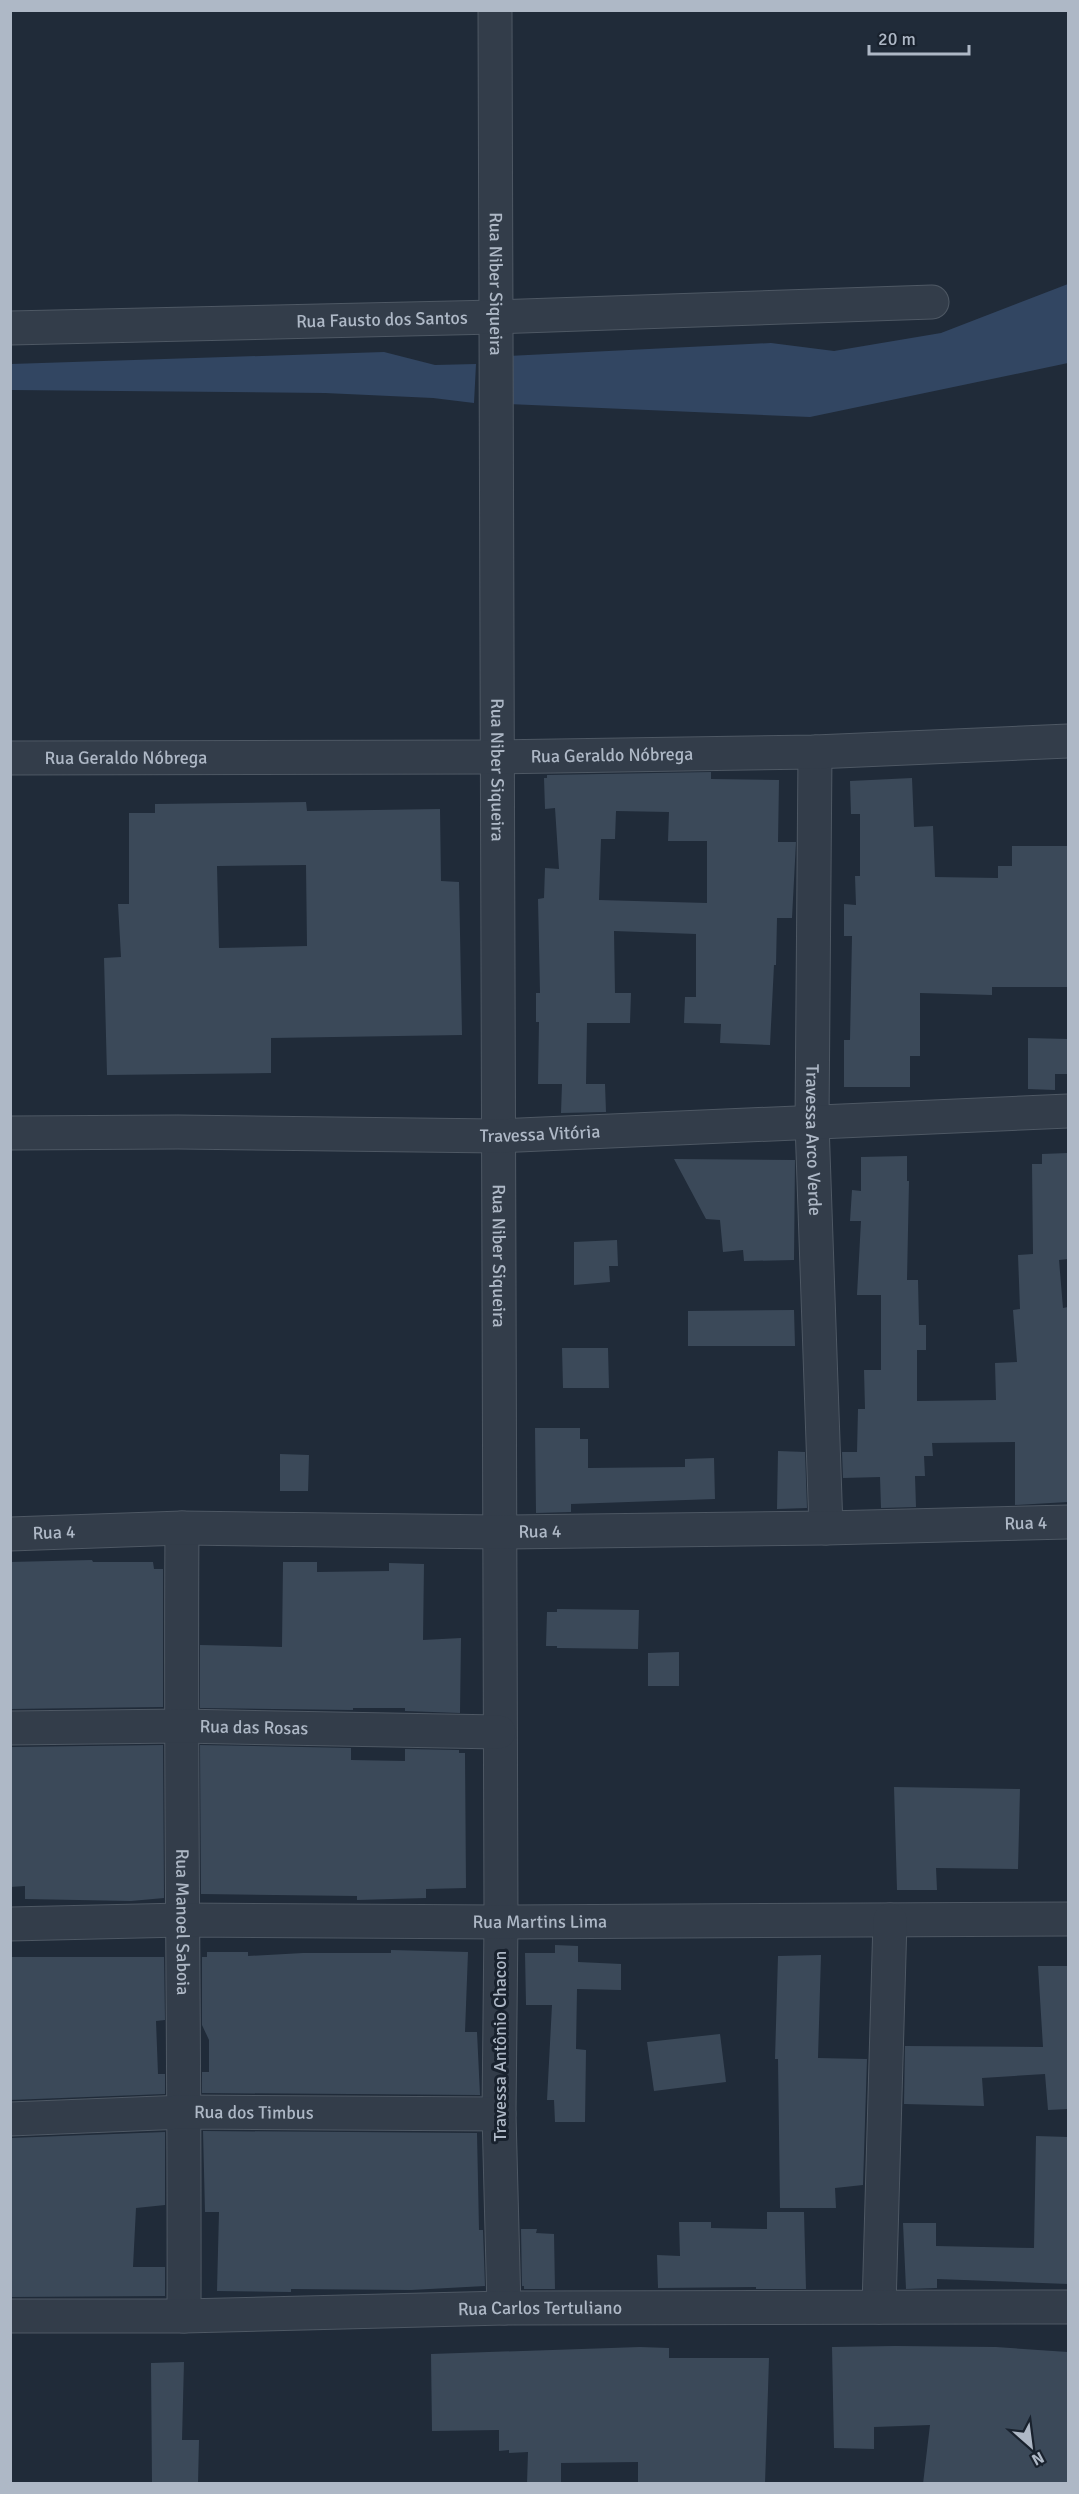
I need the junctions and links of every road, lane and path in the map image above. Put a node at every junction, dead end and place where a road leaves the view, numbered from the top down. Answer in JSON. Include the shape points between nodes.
{"nodes":[{"id":1,"x":495,"y":10,"type":"edge"},
{"id":2,"x":932,"y":302,"type":"dead end"},
{"id":3,"x":495,"y":317,"type":"junction"},
{"id":4,"x":10,"y":328,"type":"edge"},
{"id":5,"x":1068,"y":741,"type":"edge"},
{"id":6,"x":815,"y":752,"type":"junction"},
{"id":7,"x":496,"y":757,"type":"junction"},
{"id":8,"x":10,"y":758,"type":"edge"},
{"id":9,"x":1068,"y":1111,"type":"edge"},
{"id":10,"x":812,"y":1123,"type":"junction"},
{"id":11,"x":10,"y":1133,"type":"edge"},
{"id":12,"x":497,"y":1136,"type":"junction"},
{"id":13,"x":1068,"y":1522,"type":"edge"},
{"id":14,"x":182,"y":1528,"type":"junction"},
{"id":15,"x":826,"y":1528,"type":"junction"},
{"id":16,"x":499,"y":1532,"type":"junction"},
{"id":17,"x":10,"y":1534,"type":"edge"},
{"id":18,"x":180,"y":1726,"type":"junction"},
{"id":19,"x":10,"y":1728,"type":"edge"},
{"id":20,"x":499,"y":1732,"type":"junction"},
{"id":21,"x":1068,"y":1919,"type":"edge"},
{"id":22,"x":182,"y":1920,"type":"junction"},
{"id":23,"x":890,"y":1920,"type":"junction"},
{"id":24,"x":501,"y":1922,"type":"junction"},
{"id":25,"x":10,"y":1924,"type":"edge"},
{"id":26,"x":185,"y":2112,"type":"junction"},
{"id":27,"x":499,"y":2114,"type":"junction"},
{"id":28,"x":10,"y":2120,"type":"edge"},
{"id":29,"x":879,"y":2307,"type":"junction"},
{"id":30,"x":1068,"y":2307,"type":"edge"},
{"id":31,"x":504,"y":2308,"type":"junction"},
{"id":32,"x":10,"y":2316,"type":"edge"},
{"id":33,"x":184,"y":2316,"type":"junction"}],
"edges":[{"from":1,"to":3,"type":"street","name":"Rua Niber Siqueira"},
{"from":2,"to":3,"type":"street","name":"Rua Fausto dos Santos"},
{"from":3,"to":4,"type":"street","name":"Rua Fausto dos Santos"},
{"from":3,"to":7,"type":"street","name":"Rua Niber Siqueira"},
{"from":5,"to":6,"type":"street","name":"Rua Geraldo Nóbrega"},
{"from":6,"to":7,"type":"street","name":"Rua Geraldo Nóbrega"},
{"from":6,"to":10,"type":"street","name":"Travessa Arco Verde"},
{"from":7,"to":8,"type":"street","name":"Rua Geraldo Nóbrega"},
{"from":7,"to":12,"type":"street","name":"Rua Niber Siqueira"},
{"from":9,"to":10,"type":"street","name":"Travessa Vitória"},
{"from":10,"to":12,"type":"street","name":"Travessa Vitória"},
{"from":10,"to":15,"type":"street","name":"Travessa Arco Verde"},
{"from":11,"to":12,"type":"street","name":"Travessa Vitória"},
{"from":12,"to":16,"type":"street","name":"Rua Niber Siqueira"},
{"from":13,"to":15,"type":"street","name":"Rua 4"},
{"from":14,"to":16,"type":"street","name":"Rua 4"},
{"from":14,"to":17,"type":"street","name":"Rua 4"},
{"from":14,"to":18,"type":"street","name":"Rua Manoel Saboia"},
{"from":15,"to":16,"type":"street","name":"Rua 4"},
{"from":16,"to":20,"type":"street","name":"Travessa Antônio Chacon"},
{"from":18,"to":19,"type":"street","name":"Rua das Rosas"},
{"from":18,"to":20,"type":"street","name":"Rua das Rosas"},
{"from":18,"to":22,"type":"street","name":"Rua Manoel Saboia"},
{"from":20,"to":24,"type":"street","name":"Travessa Antônio Chacon"},
{"from":21,"to":23,"type":"street","name":"Rua Martins Lima"},
{"from":22,"to":24,"type":"street","name":"Rua Martins Lima"},
{"from":22,"to":25,"type":"street","name":"Rua Martins Lima"},
{"from":22,"to":26,"type":"street","name":"Rua Manoel Saboia"},
{"from":23,"to":24,"type":"street","name":"Rua Martins Lima"},
{"from":23,"to":29,"type":"street"},
{"from":24,"to":27,"type":"street","name":"Travessa Antônio Chacon"},
{"from":26,"to":27,"type":"street","name":"Rua dos Timbus"},
{"from":26,"to":28,"type":"street","name":"Rua dos Timbus"},
{"from":26,"to":33,"type":"street","name":"Rua Manoel Saboia"},
{"from":27,"to":31,"type":"street","name":"Travessa Antônio Chacon"},
{"from":29,"to":30,"type":"street","name":"Rua Carlos Tertuliano"},
{"from":29,"to":31,"type":"street","name":"Rua Carlos Tertuliano"},
{"from":31,"to":33,"type":"street","name":"Rua Carlos Tertuliano"},
{"from":32,"to":33,"type":"street","name":"Rua Carlos Tertuliano"}]}
